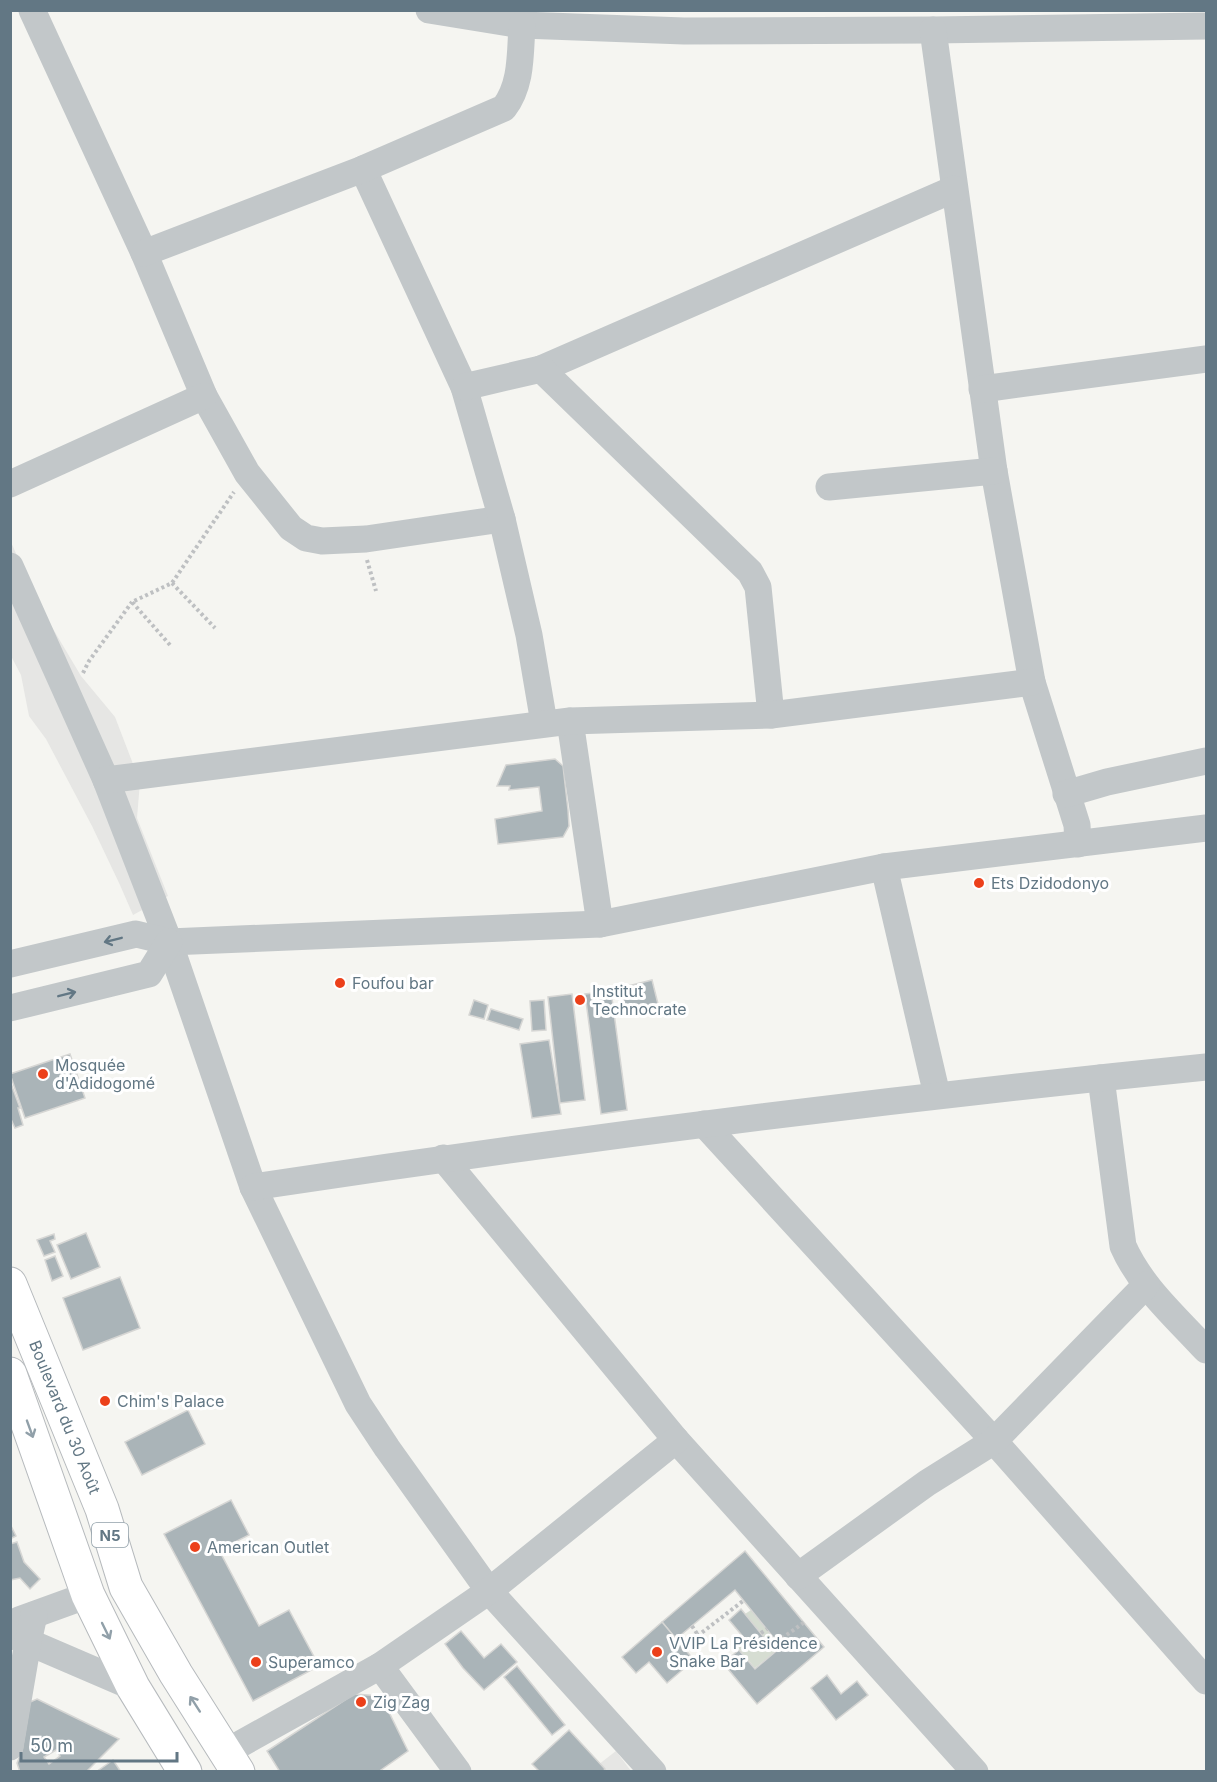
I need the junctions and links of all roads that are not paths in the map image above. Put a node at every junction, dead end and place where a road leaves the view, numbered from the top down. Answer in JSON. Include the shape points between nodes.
{"nodes":[{"id":1,"x":32,"y":10,"type":"edge"},
{"id":2,"x":429,"y":10,"type":"edge"},
{"id":3,"x":522,"y":25,"type":"junction"},
{"id":4,"x":1206,"y":26,"type":"edge"},
{"id":5,"x":933,"y":30,"type":"junction"},
{"id":6,"x":363,"y":169,"type":"junction"},
{"id":7,"x":954,"y":189,"type":"junction"},
{"id":8,"x":144,"y":253,"type":"junction"},
{"id":9,"x":1206,"y":359,"type":"edge"},
{"id":10,"x":541,"y":369,"type":"junction"},
{"id":11,"x":464,"y":387,"type":"junction"},
{"id":12,"x":982,"y":389,"type":"junction"},
{"id":13,"x":204,"y":396,"type":"junction"},
{"id":14,"x":994,"y":471,"type":"junction"},
{"id":15,"x":10,"y":483,"type":"edge"},
{"id":16,"x":829,"y":487,"type":"dead end"},
{"id":17,"x":502,"y":519,"type":"junction"},
{"id":18,"x":10,"y":566,"type":"edge"},
{"id":19,"x":1032,"y":682,"type":"junction"},
{"id":20,"x":771,"y":715,"type":"junction"},
{"id":21,"x":557,"y":722,"type":"junction"},
{"id":22,"x":1206,"y":761,"type":"edge"},
{"id":23,"x":106,"y":780,"type":"junction"},
{"id":24,"x":1066,"y":794,"type":"junction"},
{"id":25,"x":1206,"y":828,"type":"edge"},
{"id":26,"x":1078,"y":844,"type":"junction"},
{"id":27,"x":884,"y":867,"type":"junction"},
{"id":28,"x":600,"y":924,"type":"junction"},
{"id":29,"x":169,"y":942,"type":"junction"},
{"id":30,"x":10,"y":964,"type":"edge"},
{"id":31,"x":10,"y":1008,"type":"edge"},
{"id":32,"x":1206,"y":1067,"type":"edge"},
{"id":33,"x":1101,"y":1078,"type":"junction"},
{"id":34,"x":937,"y":1095,"type":"junction"},
{"id":35,"x":705,"y":1124,"type":"junction"},
{"id":36,"x":443,"y":1158,"type":"junction"},
{"id":37,"x":253,"y":1187,"type":"junction"},
{"id":38,"x":10,"y":1284,"type":"edge"},
{"id":39,"x":1146,"y":1285,"type":"junction"},
{"id":40,"x":1206,"y":1350,"type":"edge"},
{"id":41,"x":10,"y":1374,"type":"edge"},
{"id":42,"x":676,"y":1440,"type":"junction"},
{"id":43,"x":994,"y":1441,"type":"junction"},
{"id":44,"x":798,"y":1576,"type":"junction"},
{"id":45,"x":126,"y":1587,"type":"junction"},
{"id":46,"x":489,"y":1591,"type":"junction"},
{"id":47,"x":88,"y":1595,"type":"junction"},
{"id":48,"x":21,"y":1629,"type":"edge"},
{"id":49,"x":380,"y":1666,"type":"junction"},
{"id":50,"x":176,"y":1674,"type":"junction"},
{"id":51,"x":1206,"y":1681,"type":"edge"},
{"id":52,"x":133,"y":1687,"type":"junction"},
{"id":53,"x":10,"y":1747,"type":"edge"},
{"id":54,"x":232,"y":1762,"type":"edge"},
{"id":55,"x":185,"y":1772,"type":"edge"},
{"id":56,"x":458,"y":1772,"type":"edge"},
{"id":57,"x":653,"y":1772,"type":"edge"},
{"id":58,"x":975,"y":1772,"type":"edge"}],
"edges":[{"from":1,"to":8,"type":"street"},
{"from":2,"to":3,"type":"street"},
{"from":3,"to":5,"type":"street","via":[[684,31]]},
{"from":3,"to":6,"type":"street","via":[[518,79],[504,108]]},
{"from":4,"to":5,"type":"street"},
{"from":5,"to":7,"type":"street"},
{"from":6,"to":8,"type":"street"},
{"from":6,"to":11,"type":"street"},
{"from":7,"to":10,"type":"street"},
{"from":7,"to":12,"type":"street"},
{"from":8,"to":13,"type":"street"},
{"from":9,"to":12,"type":"street"},
{"from":10,"to":11,"type":"street"},
{"from":10,"to":20,"type":"street","via":[[756,579]]},
{"from":11,"to":17,"type":"street"},
{"from":12,"to":14,"type":"street"},
{"from":13,"to":15,"type":"street"},
{"from":13,"to":17,"type":"street","via":[[247,473],[291,528],[306,538],[366,539]]},
{"from":14,"to":16,"type":"street"},
{"from":14,"to":19,"type":"street"},
{"from":17,"to":21,"type":"street","via":[[530,635]]},
{"from":18,"to":23,"type":"street"},
{"from":19,"to":20,"type":"street"},
{"from":19,"to":24,"type":"street"},
{"from":20,"to":21,"type":"street"},
{"from":21,"to":23,"type":"street"},
{"from":21,"to":28,"type":"street"},
{"from":22,"to":24,"type":"street"},
{"from":23,"to":29,"type":"street"},
{"from":24,"to":26,"type":"street","via":[[1077,825]]},
{"from":25,"to":26,"type":"street"},
{"from":26,"to":27,"type":"street"},
{"from":27,"to":28,"type":"street"},
{"from":27,"to":34,"type":"street"},
{"from":28,"to":29,"type":"street"},
{"from":29,"to":30,"type":"street","one_way":true,"via":[[136,934]]},
{"from":31,"to":29,"type":"street","one_way":true,"via":[[149,974]]},
{"from":29,"to":37,"type":"street"},
{"from":32,"to":33,"type":"street"},
{"from":33,"to":34,"type":"street"},
{"from":33,"to":39,"type":"street","via":[[1123,1246]]},
{"from":34,"to":35,"type":"street"},
{"from":35,"to":36,"type":"street"},
{"from":35,"to":43,"type":"street"},
{"from":36,"to":37,"type":"street"},
{"from":36,"to":42,"type":"street"},
{"from":37,"to":46,"type":"street","via":[[358,1404]]},
{"from":38,"to":45,"type":"highway","name":"Boulevard du 30 Août","number":"N5","via":[[102,1509]]},
{"from":39,"to":40,"type":"street"},
{"from":39,"to":43,"type":"street"},
{"from":41,"to":47,"type":"highway","number":"N5","one_way":true},
{"from":42,"to":44,"type":"street"},
{"from":42,"to":46,"type":"street"},
{"from":43,"to":44,"type":"street","via":[[927,1483]]},
{"from":43,"to":51,"type":"street"},
{"from":44,"to":58,"type":"street"},
{"from":45,"to":47,"type":"highway"},
{"from":45,"to":50,"type":"highway","name":"Boulevard du 30 Août","number":"N5"},
{"from":46,"to":49,"type":"street"},
{"from":46,"to":57,"type":"street"},
{"from":47,"to":48,"type":"street"},
{"from":47,"to":52,"type":"highway","number":"N5","one_way":true},
{"from":48,"to":52,"type":"street"},
{"from":48,"to":53,"type":"street"},
{"from":49,"to":54,"type":"street"},
{"from":49,"to":56,"type":"street"},
{"from":50,"to":52,"type":"highway"},
{"from":54,"to":50,"type":"highway","name":"Boulevard du 30 Août","number":"N5","one_way":true},
{"from":52,"to":55,"type":"highway","number":"N5"}]}
